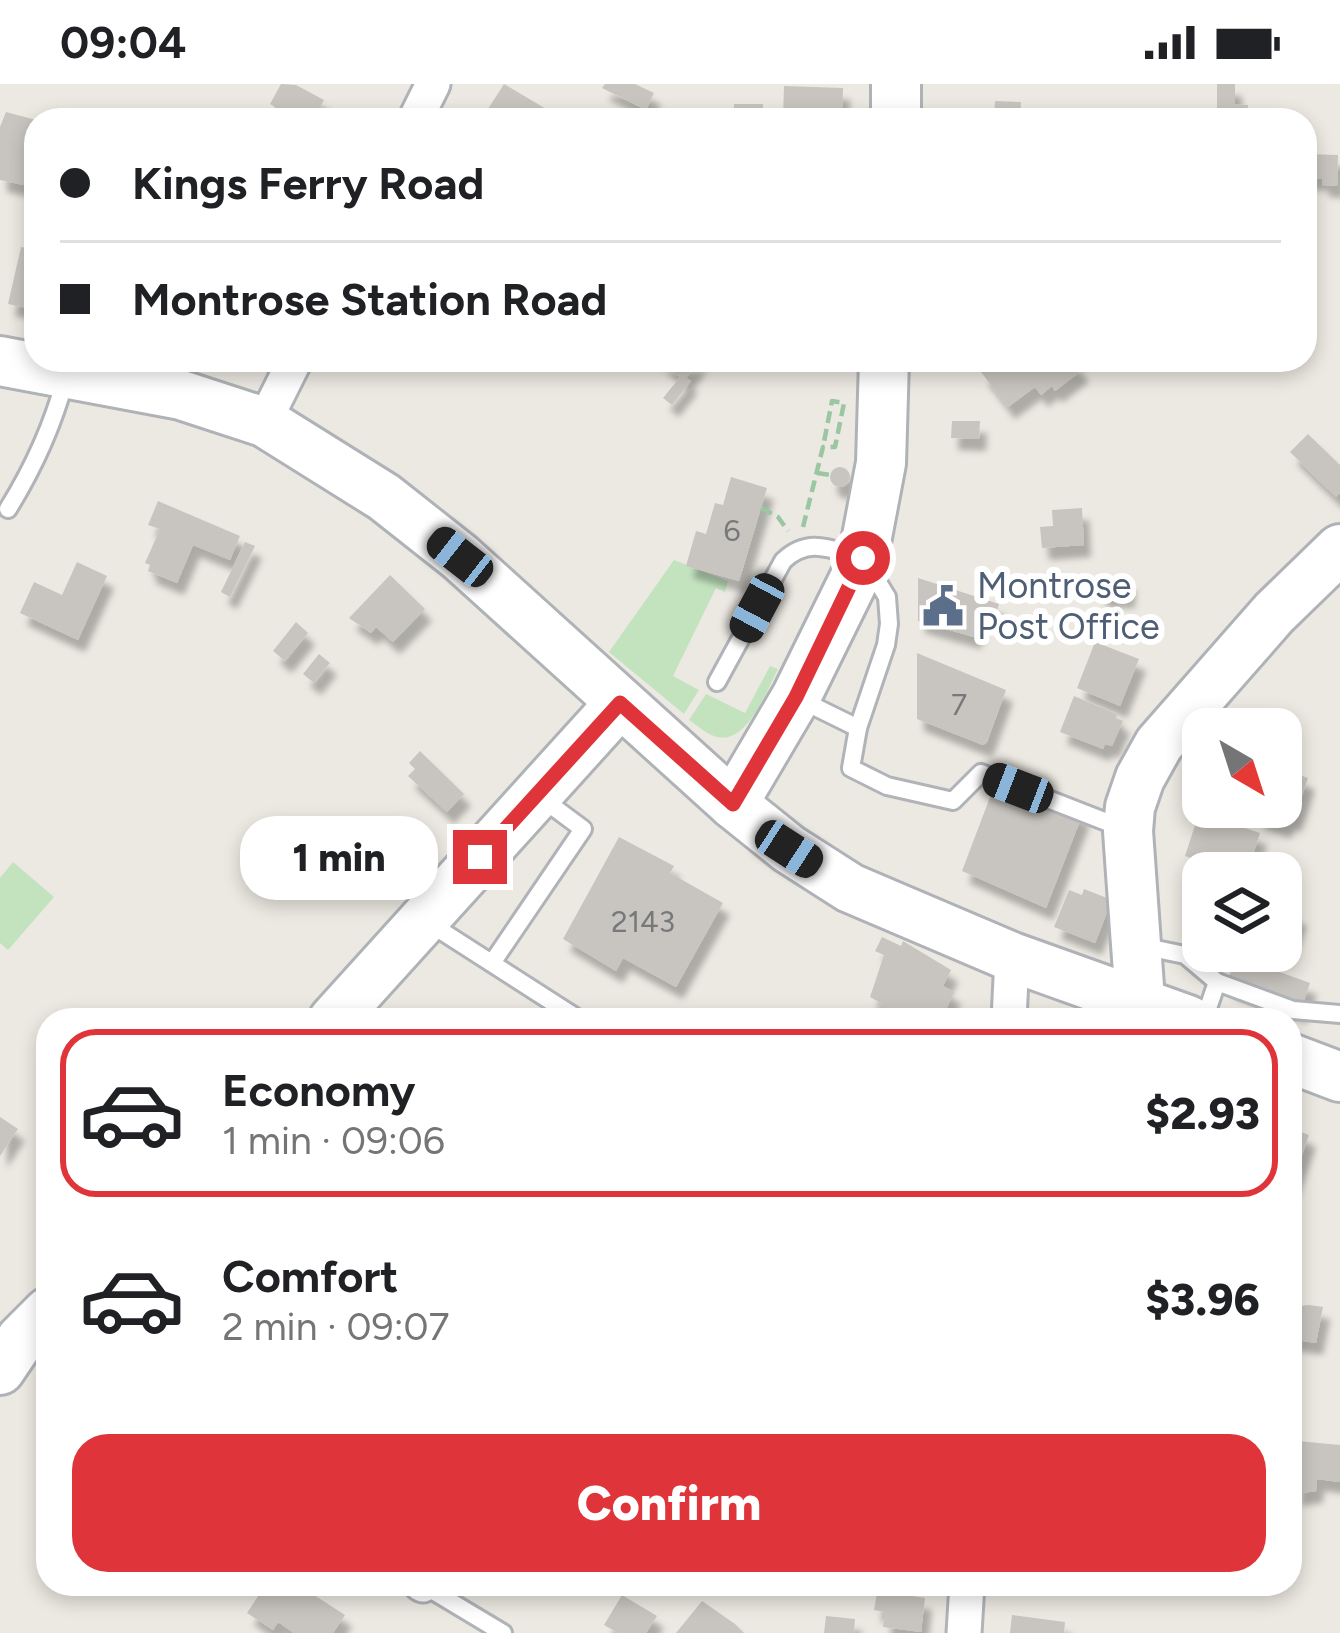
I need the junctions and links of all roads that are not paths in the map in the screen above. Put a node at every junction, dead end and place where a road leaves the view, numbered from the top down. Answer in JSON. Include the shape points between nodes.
{"nodes":[{"id":1,"x":61,"y":372,"type":"edge"},
{"id":2,"x":289,"y":372,"type":"edge"},
{"id":3,"x":884,"y":372,"type":"edge"},
{"id":4,"x":67,"y":373,"type":"junction"},
{"id":5,"x":264,"y":422,"type":"junction"},
{"id":6,"x":8,"y":509,"type":"dead end"},
{"id":7,"x":1340,"y":549,"type":"edge"},
{"id":8,"x":863,"y":558,"type":"junction"},
{"id":9,"x":717,"y":682,"type":"dead end"},
{"id":10,"x":796,"y":697,"type":"junction"},
{"id":11,"x":620,"y":703,"type":"junction"},
{"id":12,"x":858,"y":728,"type":"junction"},
{"id":13,"x":536,"y":795,"type":"junction"},
{"id":14,"x":733,"y":804,"type":"junction"},
{"id":15,"x":1128,"y":831,"type":"junction"},
{"id":16,"x":424,"y":920,"type":"junction"},
{"id":17,"x":1134,"y":945,"type":"junction"},
{"id":18,"x":1012,"y":957,"type":"junction"},
{"id":19,"x":492,"y":963,"type":"junction"},
{"id":20,"x":1140,"y":1001,"type":"junction"},
{"id":21,"x":1203,"y":1001,"type":"edge"},
{"id":22,"x":344,"y":1008,"type":"edge"},
{"id":23,"x":561,"y":1008,"type":"edge"},
{"id":24,"x":1010,"y":1008,"type":"edge"},
{"id":25,"x":1242,"y":1008,"type":"edge"},
{"id":26,"x":1340,"y":1014,"type":"edge"},
{"id":27,"x":1302,"y":1016,"type":"edge"},
{"id":28,"x":1302,"y":1063,"type":"edge"},
{"id":29,"x":1340,"y":1077,"type":"edge"},
{"id":30,"x":440,"y":1596,"type":"edge"},
{"id":31,"x":966,"y":1596,"type":"edge"},
{"id":32,"x":502,"y":1633,"type":"edge"},
{"id":33,"x":964,"y":1633,"type":"edge"}],
"edges":[{"from":1,"to":4,"type":"street"},
{"from":2,"to":5,"type":"street"},
{"from":3,"to":8,"type":"street","via":[[881,463]]},
{"from":4,"to":5,"type":"street","via":[[182,395]]},
{"from":4,"to":6,"type":"lane","via":[[53,425]]},
{"from":5,"to":11,"type":"street","via":[[384,497]]},
{"from":7,"to":15,"type":"street","via":[[1159,744],[1140,778]]},
{"from":8,"to":9,"type":"lane","via":[[797,548]]},
{"from":8,"to":10,"type":"street"},
{"from":8,"to":12,"type":"lane","via":[[887,596],[890,624]]},
{"from":10,"to":12,"type":"lane"},
{"from":10,"to":14,"type":"street"},
{"from":11,"to":13,"type":"street"},
{"from":11,"to":14,"type":"street"},
{"from":12,"to":15,"type":"lane","via":[[851,768],[886,786],[952,801],[981,773]]},
{"from":13,"to":16,"type":"street"},
{"from":13,"to":19,"type":"lane","via":[[583,829]]},
{"from":14,"to":18,"type":"street","via":[[850,888]]},
{"from":15,"to":17,"type":"street"},
{"from":16,"to":19,"type":"lane"},
{"from":16,"to":22,"type":"street"},
{"from":17,"to":20,"type":"street"},
{"from":17,"to":21,"type":"lane","via":[[1185,955]]},
{"from":18,"to":20,"type":"street"},
{"from":18,"to":24,"type":"street"},
{"from":19,"to":23,"type":"lane"},
{"from":20,"to":21,"type":"street"},
{"from":21,"to":25,"type":"lane"},
{"from":26,"to":27,"type":"lane"},
{"from":28,"to":29,"type":"street"},
{"from":30,"to":32,"type":"lane"},
{"from":31,"to":33,"type":"street"}]}
